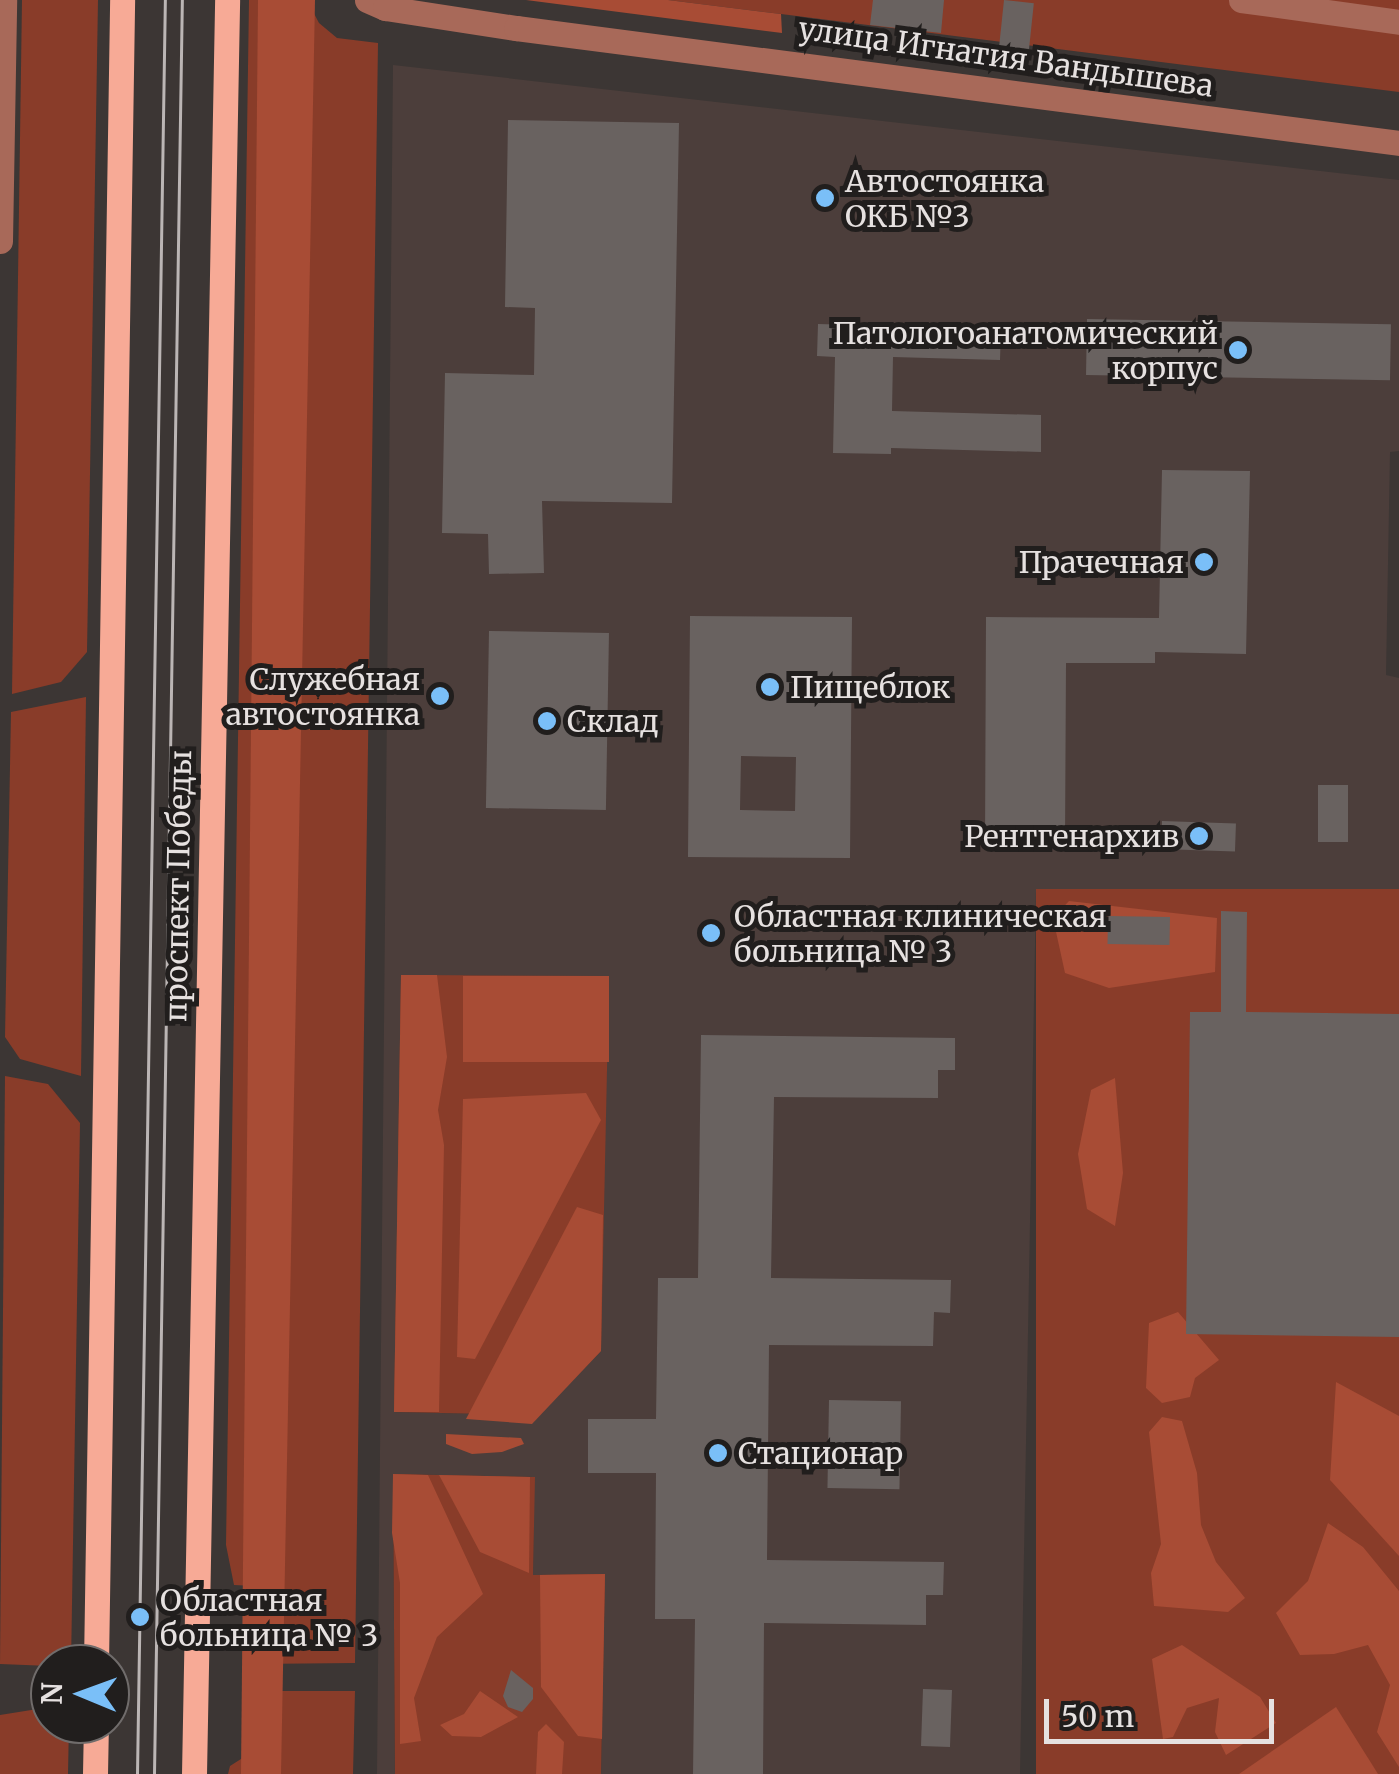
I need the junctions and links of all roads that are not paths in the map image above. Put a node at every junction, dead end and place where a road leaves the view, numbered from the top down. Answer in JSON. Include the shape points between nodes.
{"nodes":[{"id":1,"x":4,"y":0,"type":"edge"},
{"id":2,"x":122,"y":0,"type":"edge"},
{"id":3,"x":227,"y":0,"type":"edge"},
{"id":4,"x":367,"y":0,"type":"edge"},
{"id":5,"x":1256,"y":1,"type":"edge"},
{"id":6,"x":1399,"y":22,"type":"edge"},
{"id":7,"x":1399,"y":144,"type":"edge"},
{"id":8,"x":0,"y":241,"type":"edge"},
{"id":9,"x":96,"y":1644,"type":"edge"},
{"id":10,"x":96,"y":1744,"type":"edge"},
{"id":11,"x":95,"y":1774,"type":"edge"},
{"id":12,"x":194,"y":1774,"type":"edge"}],
"edges":[{"from":1,"to":8,"type":"street"},
{"from":2,"to":9,"type":"main road"},
{"from":3,"to":12,"type":"main road","name":"проспект Победы"},
{"from":4,"to":7,"type":"street","name":"улица Игнатия Вандышева","via":[[516,28]]},
{"from":5,"to":6,"type":"street"},
{"from":10,"to":11,"type":"main road"}]}
